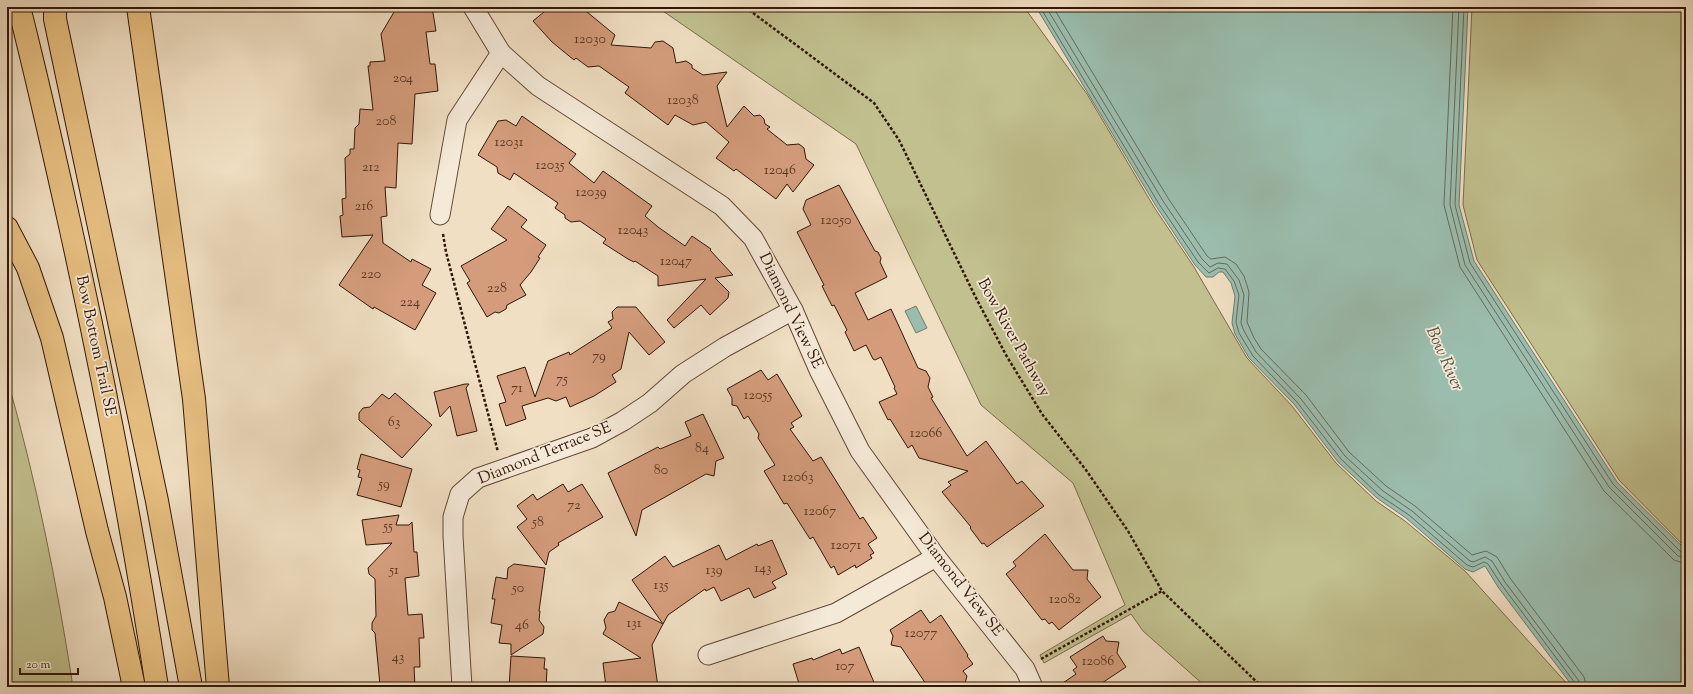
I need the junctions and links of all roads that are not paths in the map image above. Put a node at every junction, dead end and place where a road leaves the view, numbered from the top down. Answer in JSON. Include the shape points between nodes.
{"nodes":[{"id":1,"x":19,"y":7,"type":"edge"},
{"id":2,"x":138,"y":7,"type":"edge"},
{"id":3,"x":473,"y":7,"type":"edge"},
{"id":4,"x":53,"y":11,"type":"edge"},
{"id":5,"x":501,"y":53,"type":"junction"},
{"id":6,"x":440,"y":214,"type":"road end"},
{"id":7,"x":7,"y":228,"type":"edge"},
{"id":8,"x":793,"y":310,"type":"junction"},
{"id":9,"x":936,"y":557,"type":"junction"},
{"id":10,"x":708,"y":655,"type":"dead end"},
{"id":11,"x":134,"y":687,"type":"edge"},
{"id":12,"x":157,"y":687,"type":"edge"},
{"id":13,"x":191,"y":687,"type":"edge"},
{"id":14,"x":218,"y":687,"type":"edge"},
{"id":15,"x":462,"y":687,"type":"edge"},
{"id":16,"x":1033,"y":687,"type":"edge"}],
"edges":[{"from":1,"to":12,"type":"highway","name":"Bow Bottom Trail SE","via":[[96,341],[140,575]]},
{"from":2,"to":14,"type":"highway","via":[[194,400]]},
{"from":3,"to":5,"type":"street","name":"Diamond View SE"},
{"from":4,"to":13,"type":"highway","name":"Bow Bottom Trail SE","via":[[157,501]]},
{"from":5,"to":6,"type":"street","via":[[457,120]]},
{"from":5,"to":8,"type":"street","name":"Diamond View SE","via":[[538,86],[722,206],[753,238]]},
{"from":7,"to":11,"type":"highway","via":[[28,268],[52,338],[115,597]]},
{"from":8,"to":9,"type":"street","name":"Diamond View SE","via":[[860,451]]},
{"from":8,"to":15,"type":"street","name":"Diamond Terrace SE","via":[[683,374],[650,403],[623,421],[592,438],[478,478],[460,494],[453,517]]},
{"from":9,"to":10,"type":"street","via":[[836,613]]},
{"from":9,"to":16,"type":"street","name":"Diamond View SE","via":[[1025,669]]}]}
